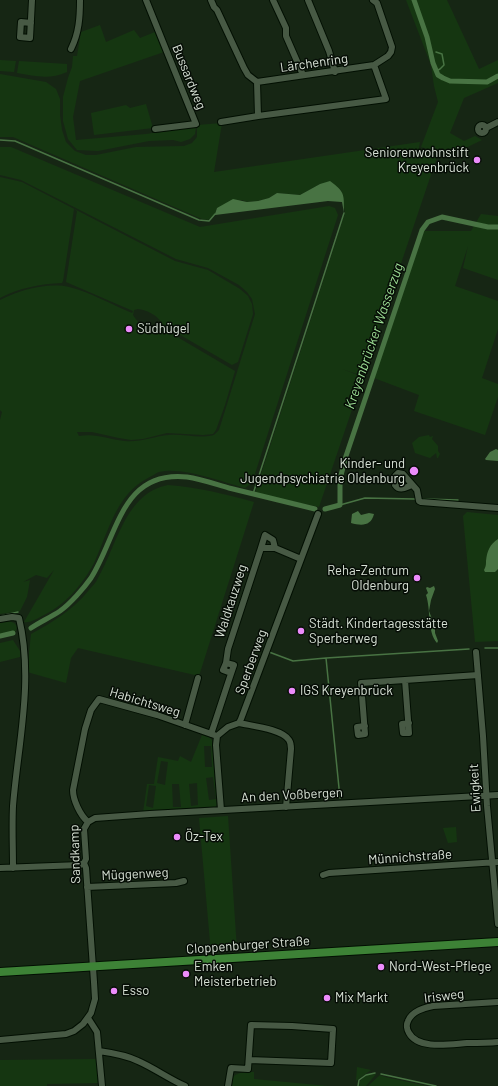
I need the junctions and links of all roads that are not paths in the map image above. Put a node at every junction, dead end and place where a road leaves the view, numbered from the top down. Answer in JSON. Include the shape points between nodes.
{"nodes":[{"id":1,"x":32,"y":0,"type":"edge"},
{"id":2,"x":80,"y":0,"type":"edge"},
{"id":3,"x":146,"y":0,"type":"edge"},
{"id":4,"x":211,"y":0,"type":"edge"},
{"id":5,"x":273,"y":0,"type":"edge"},
{"id":6,"x":308,"y":0,"type":"edge"},
{"id":7,"x":373,"y":0,"type":"edge"},
{"id":8,"x":31,"y":23,"type":"dead end"},
{"id":9,"x":71,"y":49,"type":"dead end"},
{"id":10,"x":374,"y":65,"type":"junction"},
{"id":11,"x":335,"y":72,"type":"junction"},
{"id":12,"x":303,"y":75,"type":"junction"},
{"id":13,"x":257,"y":82,"type":"junction"},
{"id":14,"x":258,"y":116,"type":"junction"},
{"id":15,"x":221,"y":122,"type":"dead end"},
{"id":16,"x":498,"y":122,"type":"edge"},
{"id":17,"x":486,"y":128,"type":"dead end"},
{"id":18,"x":155,"y":130,"type":"dead end"},
{"id":19,"x":412,"y":485,"type":"dead end"},
{"id":20,"x":498,"y":508,"type":"edge"},
{"id":21,"x":318,"y":514,"type":"dead end"},
{"id":22,"x":261,"y":548,"type":"junction"},
{"id":23,"x":275,"y":548,"type":"junction"},
{"id":24,"x":301,"y":559,"type":"junction"},
{"id":25,"x":0,"y":619,"type":"edge"},
{"id":26,"x":476,"y":652,"type":"dead end"},
{"id":27,"x":478,"y":675,"type":"junction"},
{"id":28,"x":198,"y":678,"type":"dead end"},
{"id":29,"x":405,"y":680,"type":"junction"},
{"id":30,"x":99,"y":699,"type":"joint"},
{"id":31,"x":239,"y":723,"type":"junction"},
{"id":32,"x":408,"y":723,"type":"dead end"},
{"id":33,"x":185,"y":725,"type":"junction"},
{"id":34,"x":364,"y":726,"type":"dead end"},
{"id":35,"x":214,"y":735,"type":"junction"},
{"id":36,"x":487,"y":795,"type":"junction"},
{"id":37,"x":498,"y":795,"type":"edge"},
{"id":38,"x":286,"y":806,"type":"junction"},
{"id":39,"x":221,"y":810,"type":"junction"},
{"id":40,"x":88,"y":822,"type":"junction"},
{"id":41,"x":495,"y":862,"type":"edge"},
{"id":42,"x":84,"y":863,"type":"junction"},
{"id":43,"x":0,"y":868,"type":"edge"},
{"id":44,"x":13,"y":868,"type":"junction"},
{"id":45,"x":323,"y":875,"type":"dead end"},
{"id":46,"x":184,"y":881,"type":"dead end"},
{"id":47,"x":87,"y":888,"type":"junction"},
{"id":48,"x":498,"y":924,"type":"edge"},
{"id":49,"x":498,"y":942,"type":"edge"},
{"id":50,"x":93,"y":967,"type":"junction"},
{"id":51,"x":0,"y":972,"type":"edge"},
{"id":52,"x":498,"y":1002,"type":"edge"},
{"id":53,"x":88,"y":1018,"type":"junction"},
{"id":54,"x":0,"y":1040,"type":"edge"},
{"id":55,"x":498,"y":1042,"type":"edge"},
{"id":56,"x":99,"y":1051,"type":"junction"},
{"id":57,"x":249,"y":1060,"type":"junction"},
{"id":58,"x":102,"y":1086,"type":"edge"},
{"id":59,"x":185,"y":1086,"type":"edge"},
{"id":60,"x":228,"y":1086,"type":"edge"}],
"edges":[{"from":1,"to":8,"type":"street"},
{"from":2,"to":9,"type":"street","via":[[79,26]]},
{"from":3,"to":18,"type":"street","name":"Bussardweg","via":[[196,124]]},
{"from":4,"to":13,"type":"street","via":[[244,68]]},
{"from":5,"to":12,"type":"street"},
{"from":6,"to":11,"type":"street"},
{"from":7,"to":10,"type":"street","name":"Lärchenring","via":[[377,3],[392,47],[388,56]]},
{"from":10,"to":11,"type":"street","name":"Lärchenring"},
{"from":10,"to":14,"type":"street","via":[[386,99]]},
{"from":11,"to":12,"type":"street","name":"Lärchenring"},
{"from":12,"to":13,"type":"street","name":"Lärchenring"},
{"from":13,"to":14,"type":"street"},
{"from":14,"to":15,"type":"street"},
{"from":16,"to":17,"type":"street"},
{"from":19,"to":20,"type":"street","via":[[417,490],[421,502]]},
{"from":21,"to":24,"type":"street","name":"Sperberweg"},
{"from":22,"to":23,"type":"street","name":"Waldkauzweg"},
{"from":22,"to":23,"type":"street","name":"Waldkauzweg","via":[[265,535],[273,540]]},
{"from":22,"to":35,"type":"street","name":"Waldkauzweg","via":[[228,649],[226,663],[234,665]]},
{"from":23,"to":24,"type":"street","name":"Waldkauzweg"},
{"from":24,"to":31,"type":"street","name":"Sperberweg"},
{"from":25,"to":44,"type":"street","via":[[19,618],[25,643],[22,734],[13,807]]},
{"from":26,"to":27,"type":"street","name":"Ewigkeit"},
{"from":27,"to":29,"type":"street"},
{"from":27,"to":36,"type":"street","name":"Ewigkeit"},
{"from":28,"to":33,"type":"street","name":"Habichtsweg"},
{"from":29,"to":32,"type":"street"},
{"from":29,"to":34,"type":"street","via":[[361,683]]},
{"from":30,"to":33,"type":"street","name":"Habichtsweg"},
{"from":30,"to":40,"type":"street","name":"Sandkamp","via":[[91,710],[85,729],[73,790],[74,798]]},
{"from":31,"to":35,"type":"street"},
{"from":31,"to":38,"type":"street","via":[[277,732],[285,735],[290,741]]},
{"from":33,"to":35,"type":"street","name":"Habichtsweg"},
{"from":35,"to":39,"type":"street"},
{"from":36,"to":37,"type":"street","name":"An den Voßbergen"},
{"from":36,"to":38,"type":"street","name":"An den Voßbergen"},
{"from":36,"to":41,"type":"street","name":"Ewigkeit"},
{"from":38,"to":39,"type":"street","name":"An den Voßbergen"},
{"from":39,"to":40,"type":"street","name":"An den Voßbergen","via":[[95,818]]},
{"from":40,"to":42,"type":"street","name":"Sandkamp","via":[[84,829]]},
{"from":41,"to":45,"type":"street","name":"Münnichstraße"},
{"from":41,"to":48,"type":"street","name":"Ewigkeit"},
{"from":42,"to":44,"type":"street"},
{"from":42,"to":47,"type":"street","name":"Sandkamp"},
{"from":43,"to":44,"type":"street"},
{"from":46,"to":47,"type":"street","name":"Müggenweg"},
{"from":47,"to":50,"type":"street","name":"Sandkamp"},
{"from":49,"to":50,"type":"main road","name":"Cloppenburger Straße"},
{"from":50,"to":51,"type":"main road","name":"Cloppenburger Straße"},
{"from":50,"to":53,"type":"street","name":"Sandkamp","via":[[95,999]]},
{"from":52,"to":55,"type":"street","name":"Irisweg","via":[[423,1008],[412,1015],[407,1025],[413,1039],[428,1044]]},
{"from":53,"to":54,"type":"street","via":[[70,1033]]},
{"from":53,"to":56,"type":"street","via":[[97,1032]]},
{"from":56,"to":58,"type":"street"},
{"from":56,"to":59,"type":"street","via":[[122,1054]]},
{"from":57,"to":57,"type":"street","via":[[251,1025],[333,1029],[331,1063]]},
{"from":57,"to":60,"type":"street","via":[[248,1069],[231,1068]]}]}
